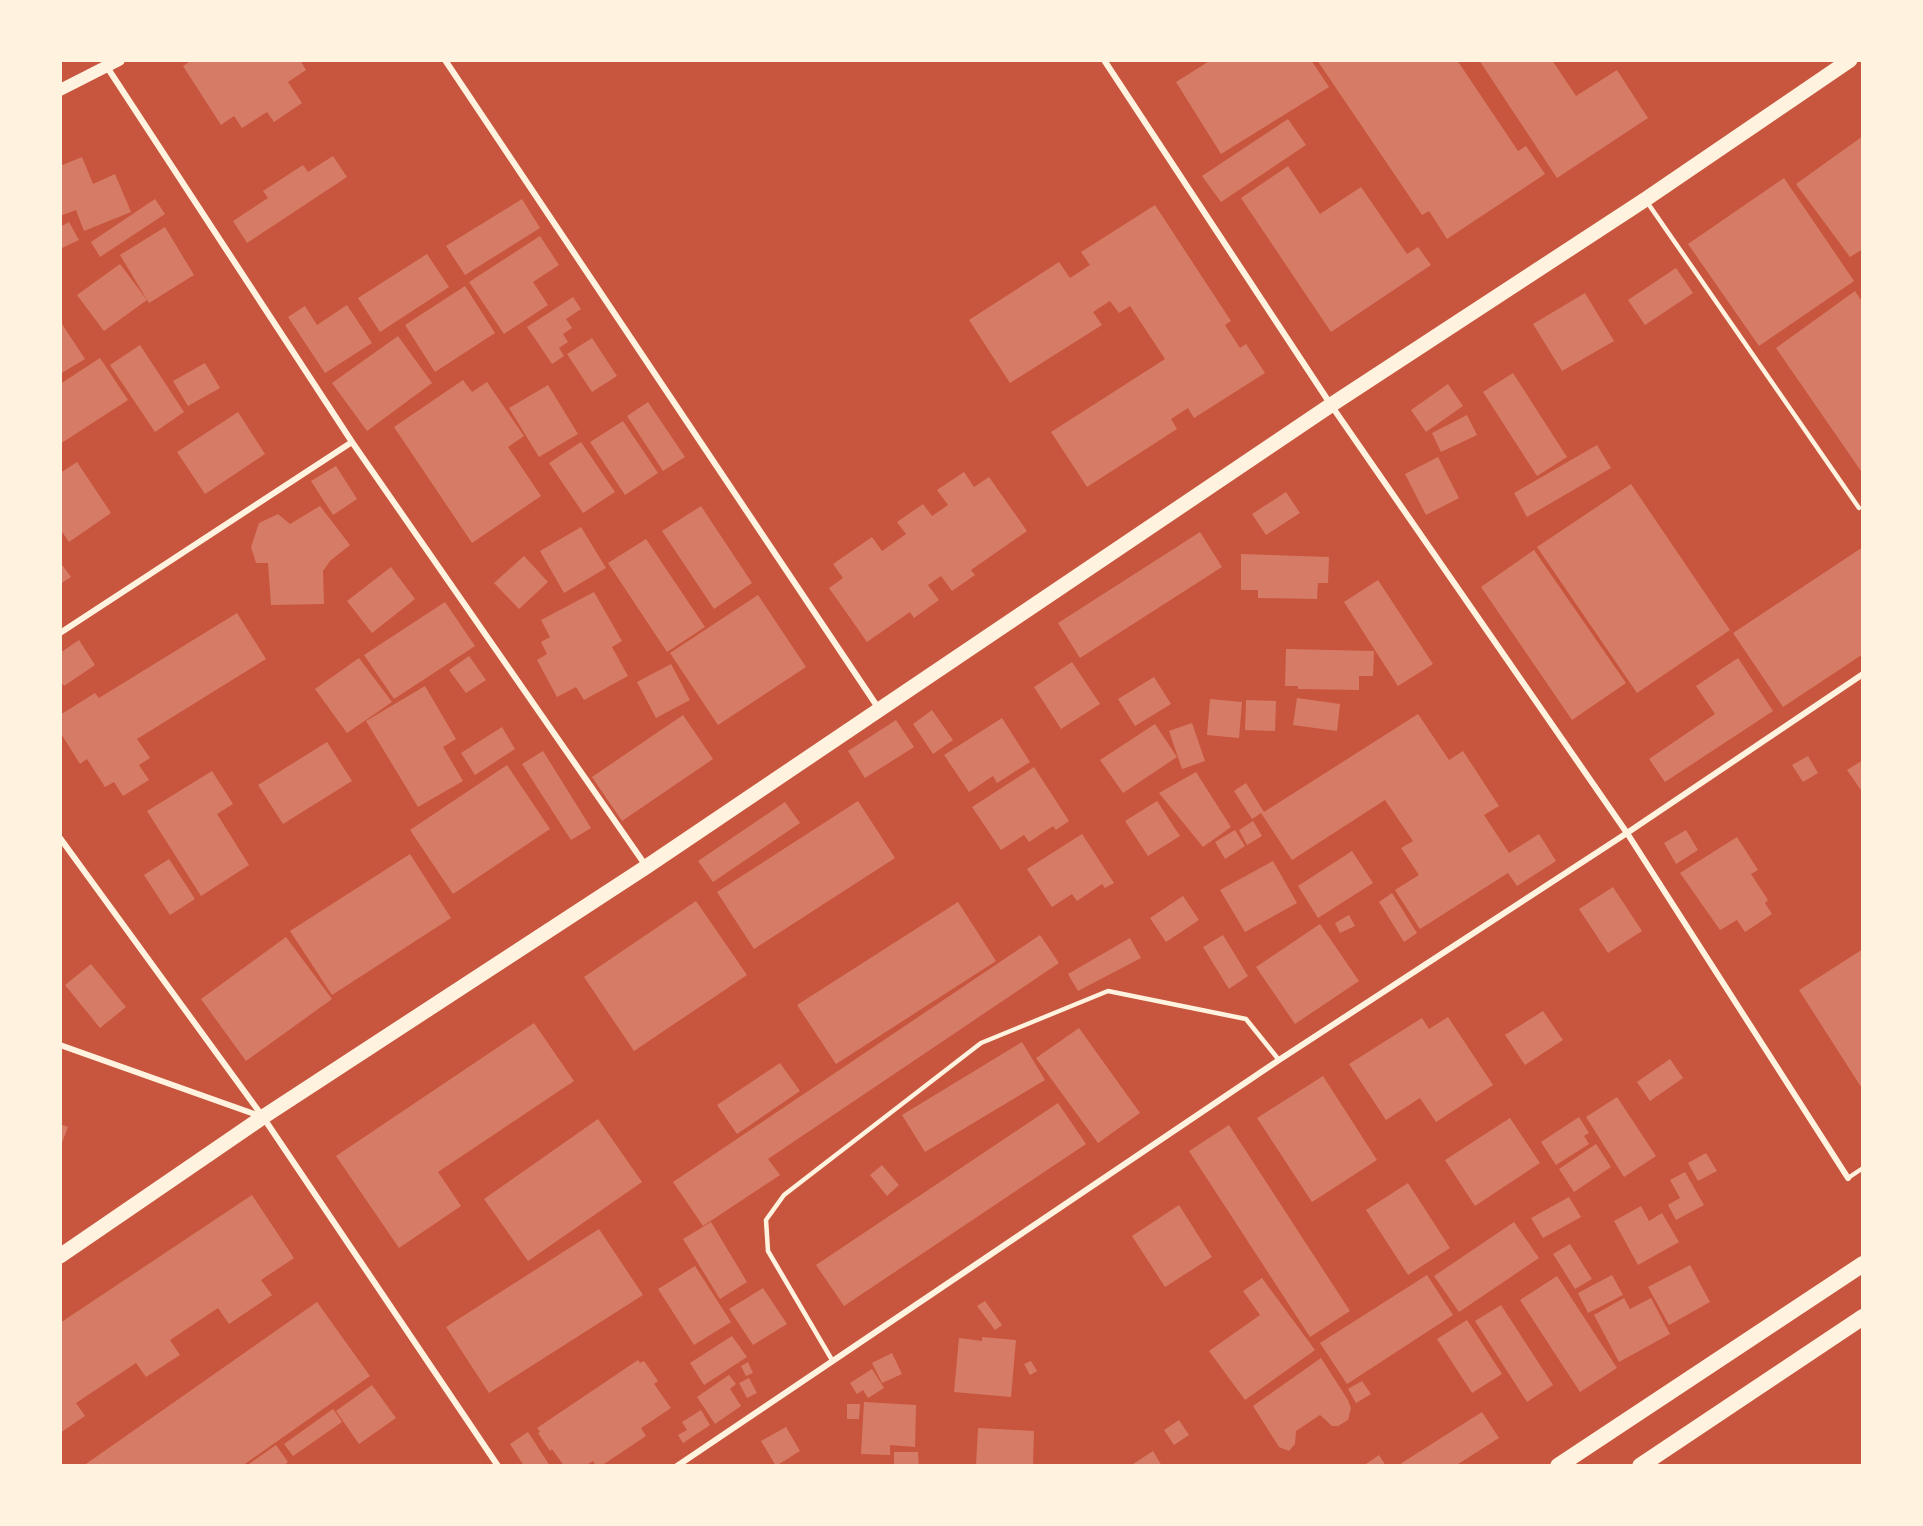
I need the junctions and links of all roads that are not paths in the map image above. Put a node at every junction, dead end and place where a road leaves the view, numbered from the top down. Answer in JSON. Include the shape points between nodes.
{"nodes":[{"id":1,"x":119,"y":60,"type":"edge"},
{"id":2,"x":445,"y":60,"type":"edge"},
{"id":3,"x":1104,"y":60,"type":"edge"},
{"id":4,"x":1850,"y":60,"type":"edge"},
{"id":5,"x":107,"y":67,"type":"junction"},
{"id":6,"x":60,"y":90,"type":"edge"},
{"id":7,"x":1646,"y":199,"type":"junction"},
{"id":8,"x":1331,"y":405,"type":"junction"},
{"id":9,"x":352,"y":442,"type":"junction"},
{"id":10,"x":1859,"y":508,"type":"dead end"},
{"id":11,"x":60,"y":633,"type":"edge"},
{"id":12,"x":1863,"y":674,"type":"edge"},
{"id":13,"x":879,"y":709,"type":"junction"},
{"id":14,"x":1627,"y":834,"type":"junction"},
{"id":15,"x":60,"y":837,"type":"edge"},
{"id":16,"x":646,"y":867,"type":"junction"},
{"id":17,"x":60,"y":1045,"type":"edge"},
{"id":18,"x":1279,"y":1060,"type":"junction"},
{"id":19,"x":263,"y":1117,"type":"junction"},
{"id":20,"x":1863,"y":1168,"type":"edge"},
{"id":21,"x":1848,"y":1178,"type":"joint"},
{"id":22,"x":1863,"y":1251,"type":"edge"},
{"id":23,"x":60,"y":1256,"type":"edge"},
{"id":24,"x":1863,"y":1264,"type":"edge"},
{"id":25,"x":1794,"y":1310,"type":"junction"},
{"id":26,"x":1863,"y":1317,"type":"edge"},
{"id":27,"x":832,"y":1360,"type":"junction"},
{"id":28,"x":498,"y":1466,"type":"edge"},
{"id":29,"x":677,"y":1466,"type":"edge"},
{"id":30,"x":1558,"y":1466,"type":"edge"},
{"id":31,"x":1641,"y":1466,"type":"edge"}],
"edges":[{"from":1,"to":5,"type":"main road"},
{"from":2,"to":13,"type":"street"},
{"from":3,"to":8,"type":"street"},
{"from":4,"to":7,"type":"main road"},
{"from":5,"to":6,"type":"main road"},
{"from":5,"to":9,"type":"street"},
{"from":7,"to":8,"type":"main road"},
{"from":7,"to":10,"type":"lane"},
{"from":8,"to":13,"type":"main road"},
{"from":8,"to":14,"type":"street"},
{"from":9,"to":11,"type":"street"},
{"from":9,"to":16,"type":"street"},
{"from":12,"to":14,"type":"street"},
{"from":13,"to":16,"type":"main road"},
{"from":14,"to":18,"type":"street"},
{"from":14,"to":21,"type":"street"},
{"from":15,"to":19,"type":"street"},
{"from":16,"to":19,"type":"main road"},
{"from":17,"to":19,"type":"street"},
{"from":18,"to":27,"type":"street"},
{"from":18,"to":27,"type":"lane","via":[[1246,1019],[1108,992],[981,1043],[784,1195],[766,1220],[768,1251]]},
{"from":19,"to":23,"type":"main road"},
{"from":19,"to":28,"type":"street"},
{"from":20,"to":21,"type":"lane"},
{"from":22,"to":25,"type":"highway"},
{"from":24,"to":25,"type":"highway"},
{"from":25,"to":30,"type":"highway"},
{"from":26,"to":31,"type":"highway"},
{"from":27,"to":29,"type":"street"}]}
